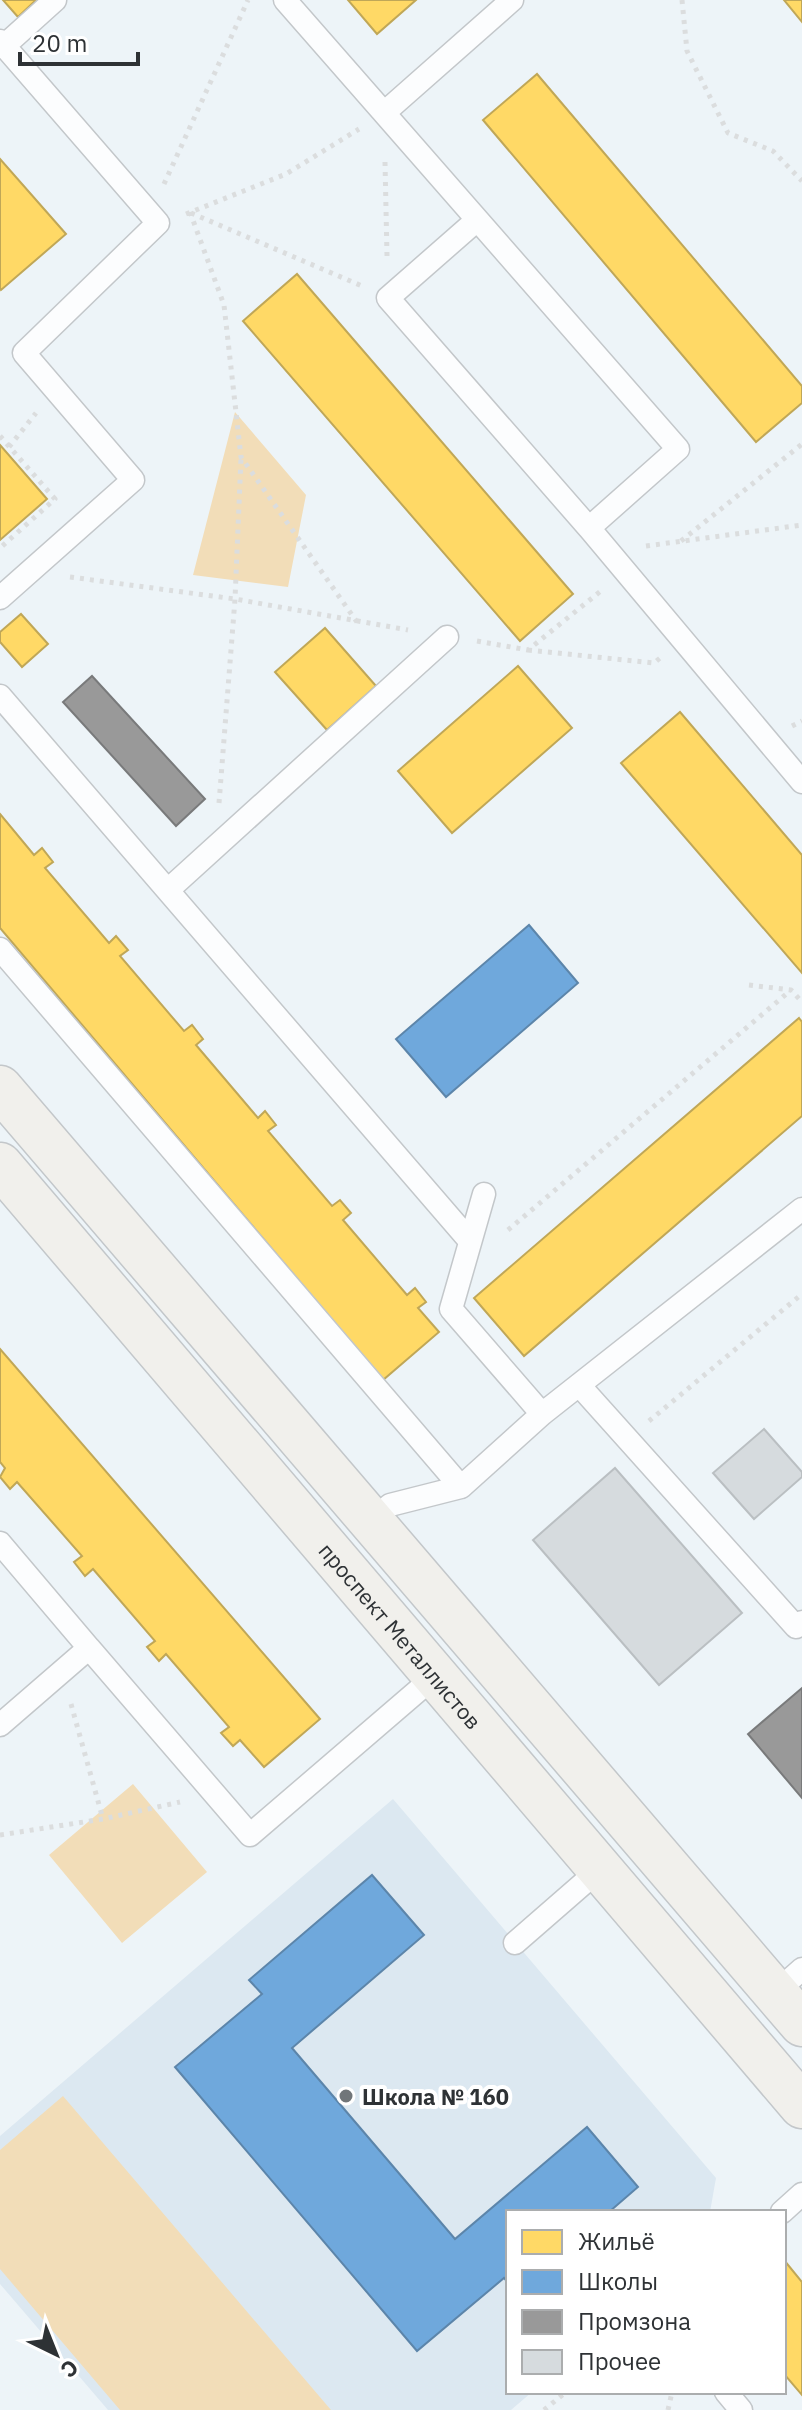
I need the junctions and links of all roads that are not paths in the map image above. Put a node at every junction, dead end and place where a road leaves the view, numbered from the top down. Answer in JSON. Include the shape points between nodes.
{"nodes":[{"id":1,"x":55,"y":0,"type":"edge"},
{"id":2,"x":285,"y":0,"type":"edge"},
{"id":3,"x":512,"y":0,"type":"edge"},
{"id":4,"x":2,"y":43,"type":"edge"},
{"id":5,"x":384,"y":113,"type":"junction"},
{"id":6,"x":477,"y":220,"type":"junction"},
{"id":7,"x":589,"y":528,"type":"junction"},
{"id":8,"x":0,"y":598,"type":"edge"},
{"id":9,"x":447,"y":637,"type":"road end"},
{"id":10,"x":0,"y":696,"type":"edge"},
{"id":11,"x":802,"y":782,"type":"edge"},
{"id":12,"x":168,"y":890,"type":"junction"},
{"id":13,"x":0,"y":949,"type":"edge"},
{"id":14,"x":0,"y":1088,"type":"edge"},
{"id":15,"x":0,"y":1165,"type":"edge"},
{"id":16,"x":484,"y":1194,"type":"dead end"},
{"id":17,"x":802,"y":1209,"type":"edge"},
{"id":18,"x":470,"y":1241,"type":"junction"},
{"id":19,"x":579,"y":1385,"type":"junction"},
{"id":20,"x":542,"y":1414,"type":"junction"},
{"id":21,"x":461,"y":1487,"type":"junction"},
{"id":22,"x":371,"y":1522,"type":"junction"},
{"id":23,"x":0,"y":1543,"type":"edge"},
{"id":24,"x":802,"y":1622,"type":"edge"},
{"id":25,"x":89,"y":1648,"type":"junction"},
{"id":26,"x":435,"y":1676,"type":"junction"},
{"id":27,"x":0,"y":1725,"type":"edge"},
{"id":28,"x":600,"y":1869,"type":"junction"},
{"id":29,"x":515,"y":1943,"type":"dead end"},
{"id":30,"x":793,"y":1995,"type":"edge"},
{"id":31,"x":802,"y":2106,"type":"edge"},
{"id":32,"x":802,"y":2194,"type":"edge"},
{"id":33,"x":784,"y":2210,"type":"edge"},
{"id":34,"x":728,"y":2394,"type":"edge"},
{"id":35,"x":741,"y":2410,"type":"edge"}],
"edges":[{"from":1,"to":4,"type":"lane"},
{"from":2,"to":5,"type":"lane"},
{"from":3,"to":5,"type":"lane"},
{"from":4,"to":8,"type":"lane","via":[[158,223],[24,353],[133,480]]},
{"from":5,"to":6,"type":"lane"},
{"from":6,"to":7,"type":"lane","via":[[678,449]]},
{"from":6,"to":7,"type":"lane","via":[[388,298]]},
{"from":7,"to":11,"type":"lane"},
{"from":9,"to":12,"type":"lane"},
{"from":10,"to":12,"type":"lane"},
{"from":12,"to":18,"type":"lane"},
{"from":13,"to":21,"type":"lane"},
{"from":14,"to":22,"type":"street"},
{"from":15,"to":26,"type":"street","name":"проспект Металлистов"},
{"from":16,"to":18,"type":"lane"},
{"from":17,"to":19,"type":"lane"},
{"from":18,"to":20,"type":"lane","via":[[451,1309]]},
{"from":19,"to":20,"type":"lane"},
{"from":19,"to":24,"type":"lane","via":[[796,1627]]},
{"from":20,"to":21,"type":"lane"},
{"from":21,"to":22,"type":"lane","via":[[390,1505]]},
{"from":22,"to":30,"type":"street"},
{"from":23,"to":25,"type":"lane"},
{"from":25,"to":26,"type":"lane","via":[[250,1835]]},
{"from":25,"to":27,"type":"lane"},
{"from":26,"to":28,"type":"street","name":"проспект Металлистов"},
{"from":28,"to":29,"type":"lane"},
{"from":28,"to":31,"type":"street","name":"проспект Металлистов"},
{"from":32,"to":33,"type":"lane"},
{"from":34,"to":35,"type":"lane"}]}
